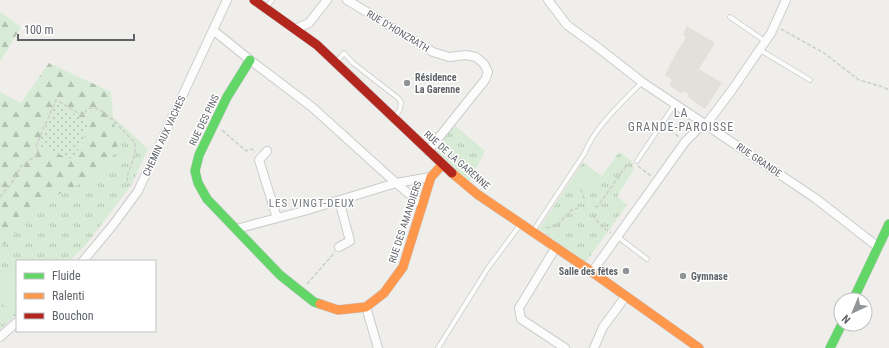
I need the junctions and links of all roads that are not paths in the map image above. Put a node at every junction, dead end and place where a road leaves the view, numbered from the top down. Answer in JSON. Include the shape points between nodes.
{"nodes":[{"id":1,"x":227,"y":0,"type":"edge"},
{"id":2,"x":254,"y":0,"type":"edge"},
{"id":3,"x":272,"y":0,"type":"edge"},
{"id":4,"x":327,"y":0,"type":"edge"},
{"id":5,"x":347,"y":0,"type":"edge"},
{"id":6,"x":548,"y":0,"type":"edge"},
{"id":7,"x":786,"y":0,"type":"edge"},
{"id":8,"x":266,"y":8,"type":"junction"},
{"id":9,"x":730,"y":17,"type":"dead end"},
{"id":10,"x":309,"y":23,"type":"junction"},
{"id":11,"x":295,"y":29,"type":"junction"},
{"id":12,"x":213,"y":30,"type":"junction"},
{"id":13,"x":307,"y":38,"type":"junction"},
{"id":14,"x":765,"y":42,"type":"junction"},
{"id":15,"x":760,"y":50,"type":"junction"},
{"id":16,"x":250,"y":60,"type":"junction"},
{"id":17,"x":335,"y":62,"type":"junction"},
{"id":18,"x":810,"y":80,"type":"dead end"},
{"id":19,"x":642,"y":82,"type":"junction"},
{"id":20,"x":675,"y":104,"type":"junction"},
{"id":21,"x":394,"y":118,"type":"junction"},
{"id":22,"x":705,"y":124,"type":"junction"},
{"id":23,"x":267,"y":151,"type":"dead end"},
{"id":24,"x":428,"y":151,"type":"junction"},
{"id":25,"x":637,"y":161,"type":"dead end"},
{"id":26,"x":442,"y":165,"type":"junction"},
{"id":27,"x":431,"y":177,"type":"junction"},
{"id":28,"x":396,"y":183,"type":"junction"},
{"id":29,"x":339,"y":200,"type":"junction"},
{"id":30,"x":422,"y":205,"type":"junction"},
{"id":31,"x":277,"y":218,"type":"junction"},
{"id":32,"x":521,"y":223,"type":"junction"},
{"id":33,"x":889,"y":224,"type":"edge"},
{"id":34,"x":236,"y":229,"type":"junction"},
{"id":35,"x":532,"y":231,"type":"junction"},
{"id":36,"x":618,"y":237,"type":"junction"},
{"id":37,"x":340,"y":246,"type":"road end"},
{"id":38,"x":878,"y":246,"type":"junction"},
{"id":39,"x":556,"y":247,"type":"junction"},
{"id":40,"x":647,"y":259,"type":"dead end"},
{"id":41,"x":84,"y":260,"type":"edge"},
{"id":42,"x":592,"y":272,"type":"junction"},
{"id":43,"x":857,"y":292,"type":"edge"},
{"id":44,"x":626,"y":296,"type":"junction"},
{"id":45,"x":366,"y":307,"type":"junction"},
{"id":46,"x":16,"y":323,"type":"edge"},
{"id":47,"x":838,"y":332,"type":"edge"},
{"id":48,"x":0,"y":337,"type":"edge"},
{"id":49,"x":378,"y":348,"type":"edge"},
{"id":50,"x":438,"y":348,"type":"edge"},
{"id":51,"x":565,"y":348,"type":"edge"},
{"id":52,"x":594,"y":348,"type":"edge"},
{"id":53,"x":699,"y":348,"type":"edge"},
{"id":54,"x":830,"y":348,"type":"edge"}],
"edges":[{"from":1,"to":12,"type":"street","name":"CHEMIN AUX VACHES"},
{"from":2,"to":8,"type":"street","name":"RUE DE LA GARENNE"},
{"from":3,"to":8,"type":"lane"},
{"from":4,"to":10,"type":"street"},
{"from":5,"to":24,"type":"street","name":"RUE D'HONZRATH","via":[[433,52],[449,57],[476,57],[484,64],[488,72],[485,80]]},
{"from":6,"to":19,"type":"street","name":"RUE GRANDE","via":[[567,25]]},
{"from":7,"to":14,"type":"street"},
{"from":8,"to":11,"type":"street","name":"RUE DE LA GARENNE"},
{"from":9,"to":14,"type":"lane"},
{"from":10,"to":11,"type":"street"},
{"from":10,"to":13,"type":"street"},
{"from":11,"to":13,"type":"street","name":"RUE DE LA GARENNE"},
{"from":12,"to":16,"type":"street"},
{"from":12,"to":41,"type":"street","name":"CHEMIN AUX VACHES","via":[[138,191]]},
{"from":13,"to":17,"type":"street","name":"RUE DE LA GARENNE"},
{"from":14,"to":15,"type":"street"},
{"from":15,"to":18,"type":"lane"},
{"from":15,"to":22,"type":"street"},
{"from":16,"to":28,"type":"street","via":[[312,107]]},
{"from":16,"to":34,"type":"street","name":"RUE DES PINS","via":[[227,97],[199,155],[195,171],[198,183],[208,199]]},
{"from":17,"to":21,"type":"street","name":"RUE DE LA GARENNE"},
{"from":17,"to":21,"type":"lane","via":[[344,53],[398,98],[401,102],[400,109]]},
{"from":19,"to":20,"type":"street","name":"RUE GRANDE"},
{"from":19,"to":35,"type":"lane","via":[[598,128],[584,154]]},
{"from":20,"to":22,"type":"street","name":"RUE GRANDE"},
{"from":20,"to":25,"type":"lane"},
{"from":21,"to":24,"type":"street","name":"RUE DE LA GARENNE"},
{"from":22,"to":36,"type":"street","via":[[685,142]]},
{"from":22,"to":38,"type":"street","name":"RUE GRANDE","via":[[815,198]]},
{"from":23,"to":31,"type":"street","via":[[259,160]]},
{"from":24,"to":26,"type":"street","name":"RUE DE LA GARENNE"},
{"from":26,"to":27,"type":"street","name":"RUE DES AMANDIERS"},
{"from":26,"to":32,"type":"street","name":"RUE DE LA GARENNE","via":[[477,194]]},
{"from":27,"to":28,"type":"street"},
{"from":27,"to":30,"type":"street","name":"RUE DES AMANDIERS"},
{"from":28,"to":29,"type":"street"},
{"from":28,"to":30,"type":"street"},
{"from":29,"to":31,"type":"street"},
{"from":29,"to":37,"type":"street","via":[[350,241]]},
{"from":30,"to":45,"type":"street","name":"RUE DES AMANDIERS","via":[[403,267],[384,293]]},
{"from":31,"to":34,"type":"street"},
{"from":32,"to":35,"type":"street","name":"RUE DE LA GARENNE"},
{"from":32,"to":50,"type":"lane","via":[[488,268]]},
{"from":33,"to":38,"type":"street"},
{"from":34,"to":45,"type":"street","via":[[280,275],[314,302],[335,309]]},
{"from":35,"to":39,"type":"street","name":"RUE DE LA GARENNE"},
{"from":36,"to":40,"type":"lane"},
{"from":36,"to":42,"type":"street"},
{"from":38,"to":43,"type":"street"},
{"from":39,"to":42,"type":"street","name":"RUE DE LA GARENNE"},
{"from":39,"to":51,"type":"street","via":[[519,308],[521,319]]},
{"from":42,"to":44,"type":"street","name":"RUE DE LA GARENNE"},
{"from":44,"to":52,"type":"street","via":[[603,327]]},
{"from":44,"to":53,"type":"street","name":"RUE DE LA GARENNE"},
{"from":45,"to":49,"type":"street"},
{"from":46,"to":48,"type":"street"},
{"from":47,"to":54,"type":"street"}]}
